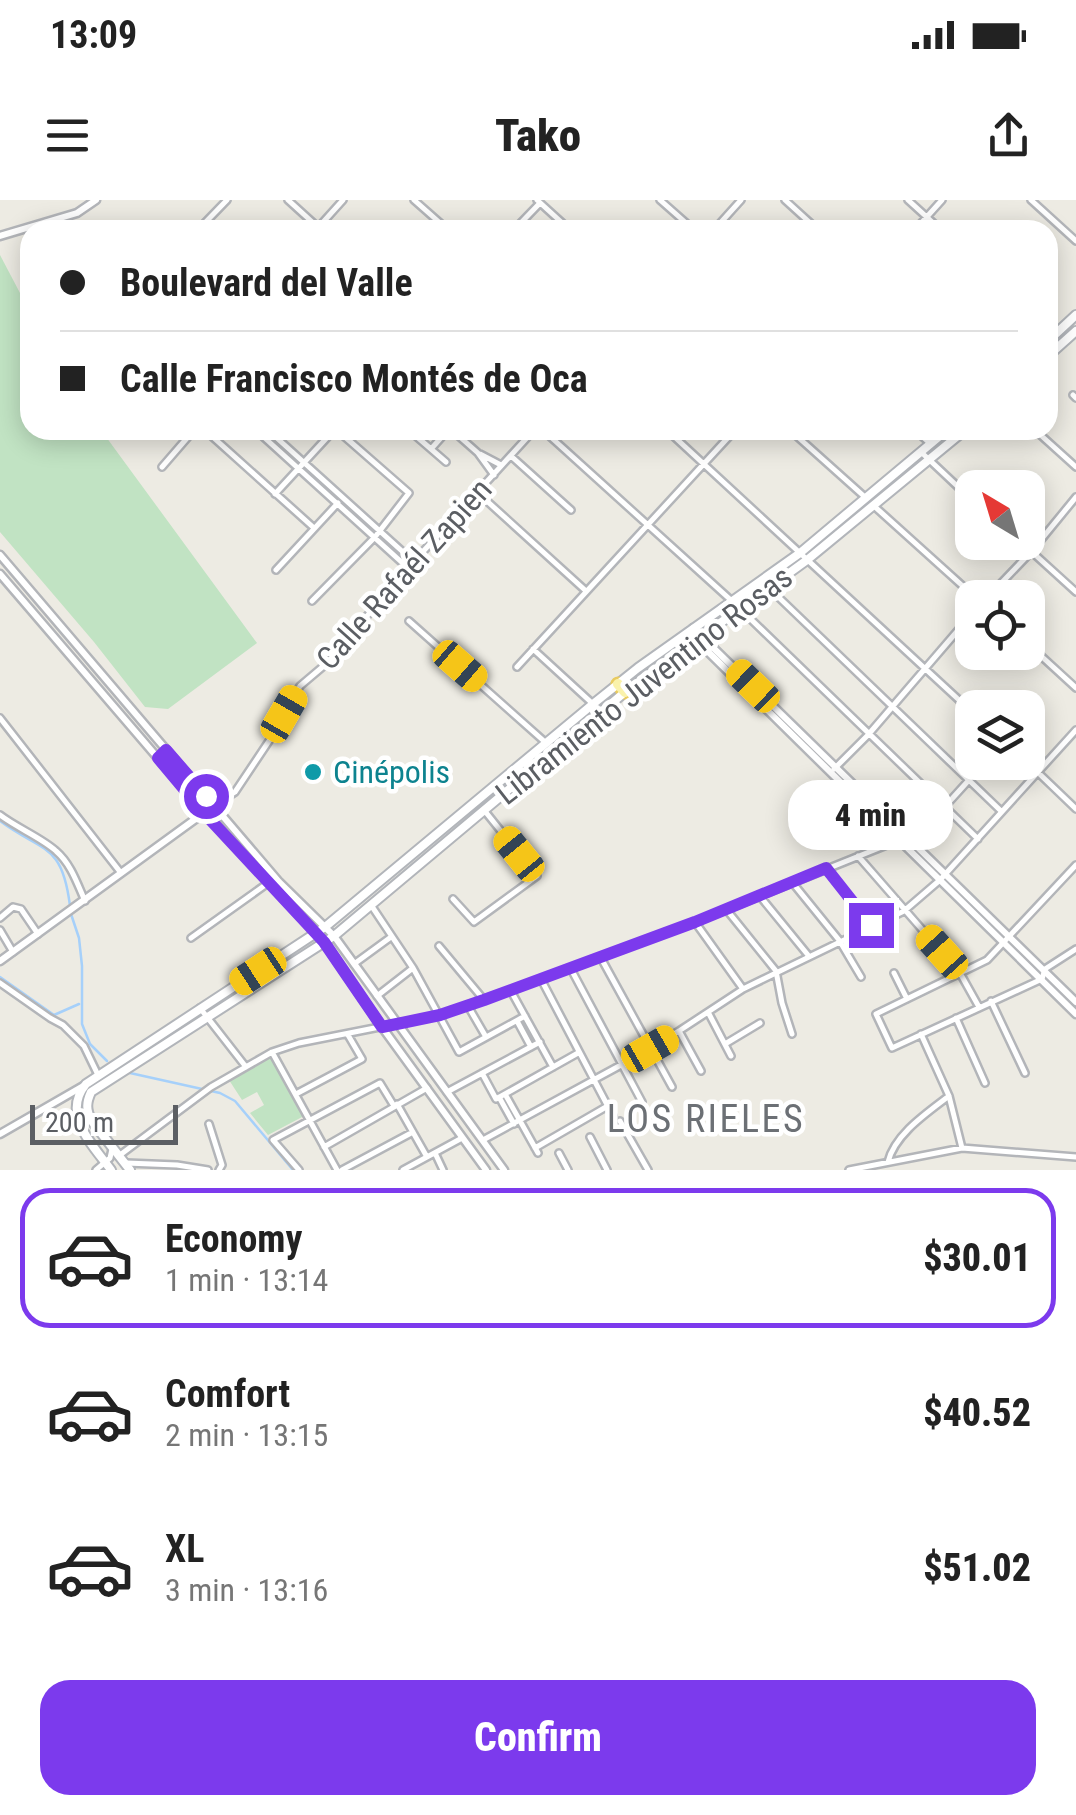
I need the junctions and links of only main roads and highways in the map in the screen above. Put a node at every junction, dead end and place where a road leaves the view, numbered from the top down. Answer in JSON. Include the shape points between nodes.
{"nodes":[{"id":1,"x":935,"y":440,"type":"edge"},
{"id":2,"x":954,"y":440,"type":"edge"},
{"id":3,"x":804,"y":556,"type":"junction"},
{"id":4,"x":736,"y":606,"type":"junction"},
{"id":5,"x":621,"y":688,"type":"junction"},
{"id":6,"x":125,"y":1163,"type":"edge"},
{"id":7,"x":108,"y":1166,"type":"edge"}],
"edges":[{"from":1,"to":3,"type":"main road","name":"Libramiento Juventino Rosas"},
{"from":2,"to":3,"type":"main road","name":"Libramiento Juventino Rosas"},
{"from":3,"to":4,"type":"main road","name":"Libramiento Juventino Rosas"},
{"from":3,"to":4,"type":"main road","name":"Libramiento Juventino Rosas","via":[[769,588]]},
{"from":4,"to":5,"type":"main road","name":"Libramiento Juventino Rosas","via":[[699,639]]},
{"from":4,"to":5,"type":"main road","name":"Libramiento Juventino Rosas","via":[[691,630]]},
{"from":5,"to":6,"type":"main road","name":"Libramiento Juventino Rosas","via":[[334,936],[91,1092],[87,1111]]},
{"from":5,"to":7,"type":"main road","name":"Libramiento Juventino Rosas","via":[[592,704],[325,927],[86,1084],[76,1114]]}]}
